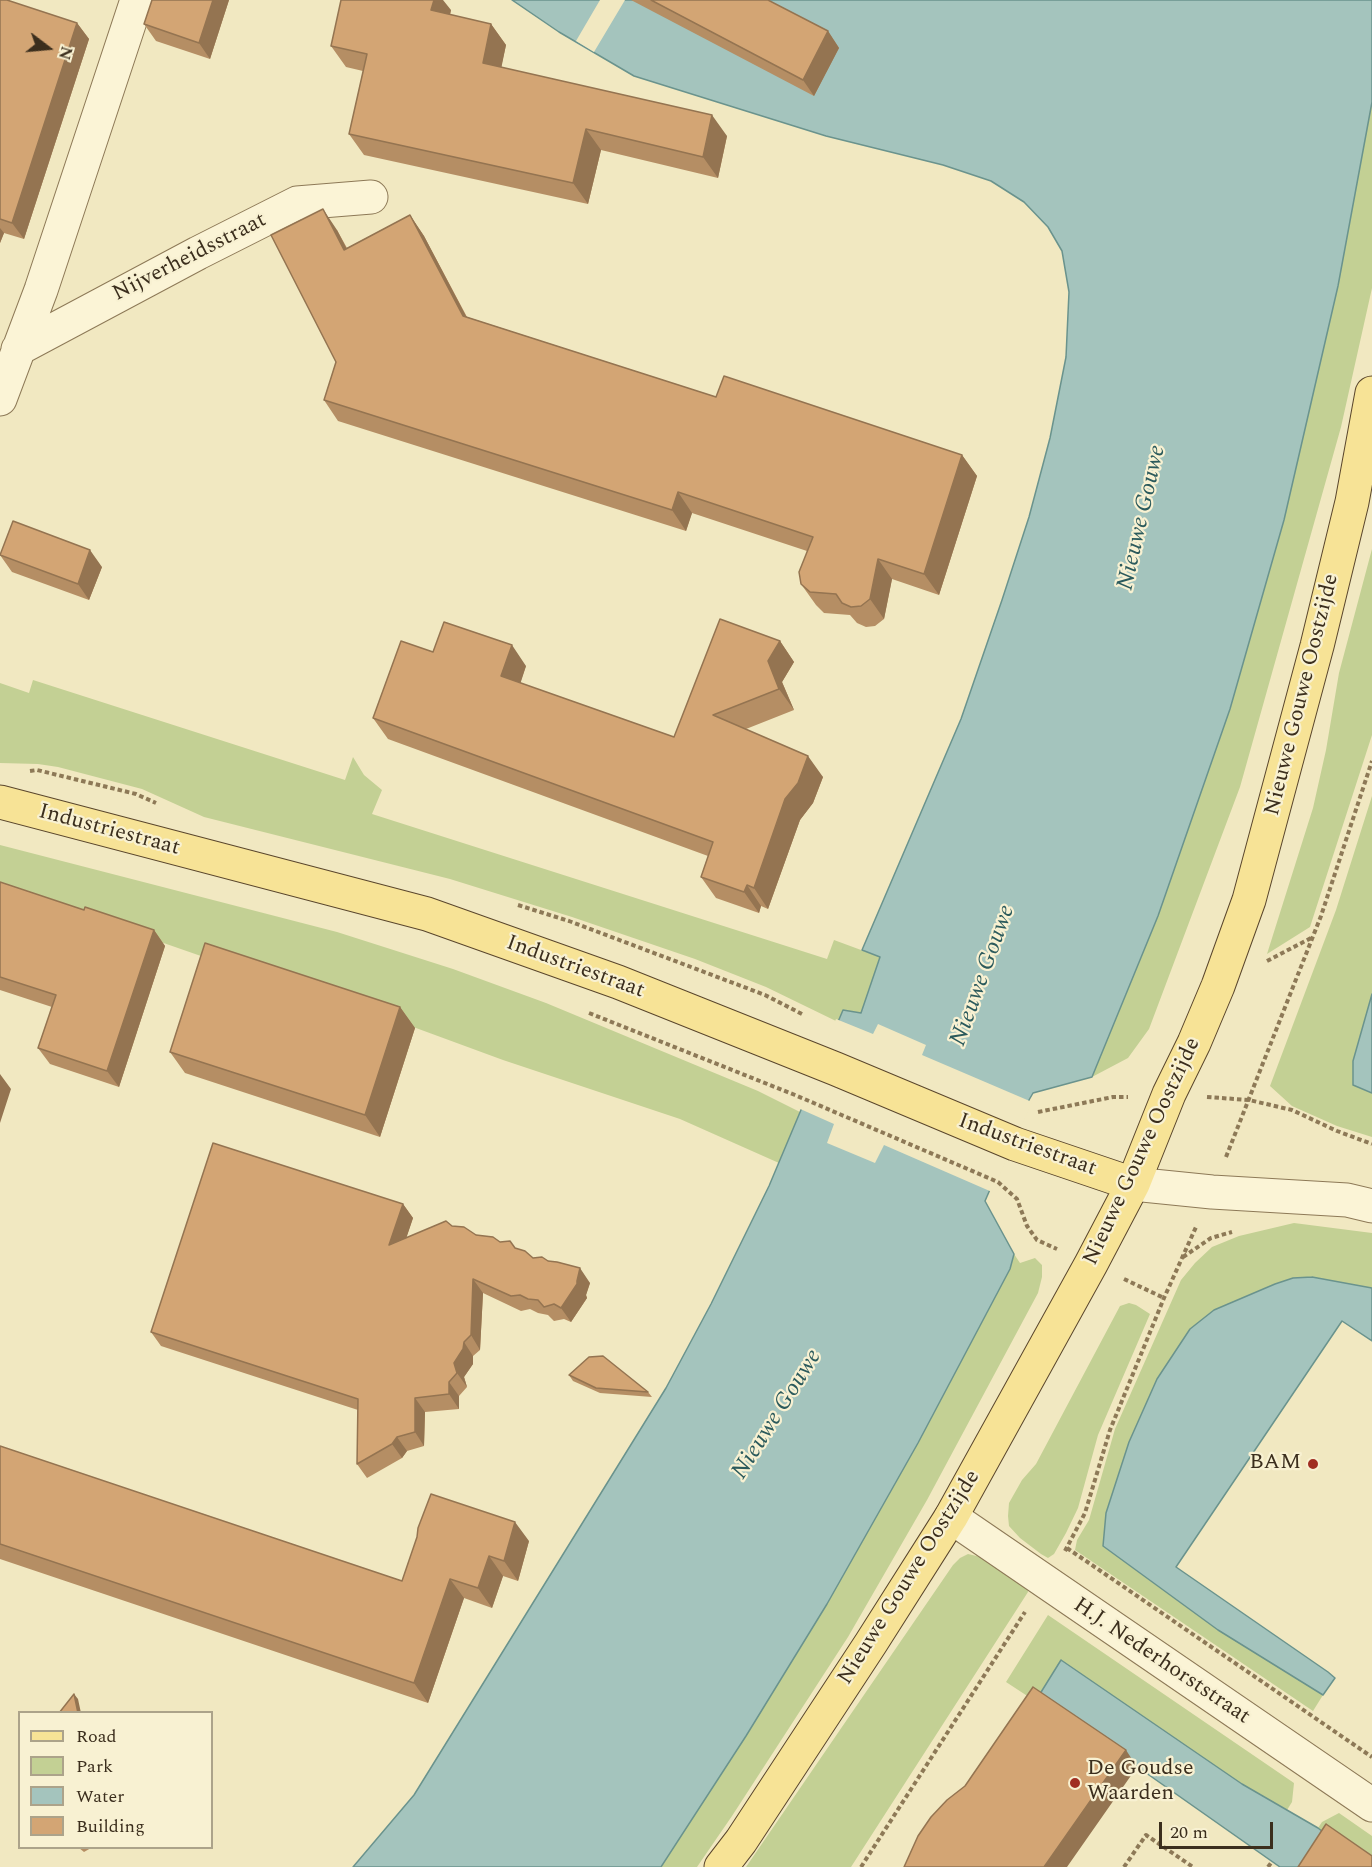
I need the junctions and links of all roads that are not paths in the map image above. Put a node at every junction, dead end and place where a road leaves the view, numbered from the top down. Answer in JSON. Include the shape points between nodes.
{"nodes":[{"id":1,"x":137,"y":0,"type":"edge"},
{"id":2,"x":371,"y":197,"type":"dead end"},
{"id":3,"x":18,"y":349,"type":"junction"},
{"id":4,"x":1372,"y":393,"type":"edge"},
{"id":5,"x":0,"y":399,"type":"edge"},
{"id":6,"x":0,"y":802,"type":"edge"},
{"id":7,"x":1133,"y":1184,"type":"junction"},
{"id":8,"x":1372,"y":1206,"type":"edge"},
{"id":9,"x":951,"y":1516,"type":"junction"},
{"id":10,"x":1372,"y":1806,"type":"edge"},
{"id":11,"x":721,"y":1867,"type":"edge"}],
"edges":[{"from":1,"to":3,"type":"street"},
{"from":2,"to":3,"type":"street","name":"Nijverheidsstraat","via":[[297,203]]},
{"from":3,"to":5,"type":"street"},
{"from":4,"to":7,"type":"main road","name":"Nieuwe Gouwe Oostzijde","via":[[1352,502],[1249,900],[1218,986]]},
{"from":6,"to":7,"type":"main road","name":"Industriestraat","via":[[427,914],[618,982],[1015,1144]]},
{"from":7,"to":8,"type":"street","via":[[1347,1200]]},
{"from":7,"to":9,"type":"main road","name":"Nieuwe Gouwe Oostzijde"},
{"from":9,"to":10,"type":"street","name":"H.J. Nederhorststraat"},
{"from":9,"to":11,"type":"main road","name":"Nieuwe Gouwe Oostzijde","via":[[865,1653]]}]}
